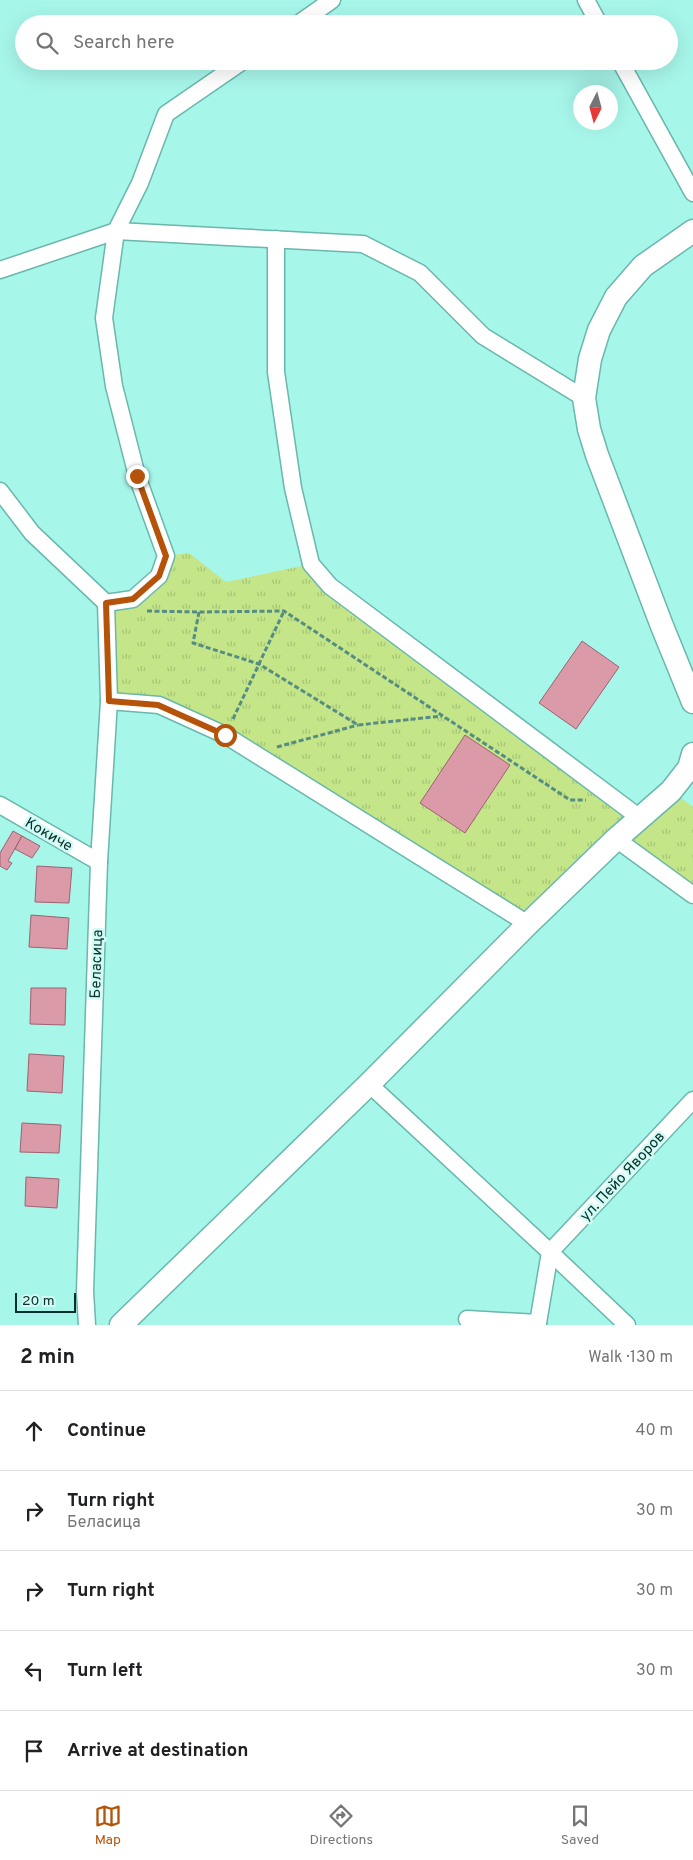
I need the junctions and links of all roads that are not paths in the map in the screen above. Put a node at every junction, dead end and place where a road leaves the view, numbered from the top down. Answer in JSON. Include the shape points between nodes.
{"nodes":[{"id":1,"x":332,"y":0,"type":"edge"},
{"id":2,"x":586,"y":0,"type":"edge"},
{"id":3,"x":311,"y":15,"type":"edge"},
{"id":4,"x":594,"y":15,"type":"edge"},
{"id":5,"x":230,"y":70,"type":"edge"},
{"id":6,"x":625,"y":70,"type":"edge"},
{"id":7,"x":693,"y":193,"type":"edge"},
{"id":8,"x":116,"y":231,"type":"junction"},
{"id":9,"x":693,"y":231,"type":"edge"},
{"id":10,"x":276,"y":239,"type":"junction"},
{"id":11,"x":0,"y":270,"type":"edge"},
{"id":12,"x":584,"y":398,"type":"junction"},
{"id":13,"x":0,"y":491,"type":"edge"},
{"id":14,"x":106,"y":603,"type":"junction"},
{"id":15,"x":109,"y":701,"type":"junction"},
{"id":16,"x":693,"y":701,"type":"edge"},
{"id":17,"x":692,"y":764,"type":"edge"},
{"id":18,"x":0,"y":805,"type":"edge"},
{"id":19,"x":640,"y":818,"type":"junction"},
{"id":20,"x":616,"y":839,"type":"junction"},
{"id":21,"x":99,"y":862,"type":"junction"},
{"id":22,"x":693,"y":895,"type":"edge"},
{"id":23,"x":528,"y":924,"type":"junction"},
{"id":24,"x":369,"y":1084,"type":"junction"},
{"id":25,"x":693,"y":1100,"type":"edge"},
{"id":26,"x":550,"y":1252,"type":"junction"},
{"id":27,"x":467,"y":1319,"type":"dead end"},
{"id":28,"x":537,"y":1324,"type":"edge"},
{"id":29,"x":87,"y":1325,"type":"edge"},
{"id":30,"x":121,"y":1325,"type":"edge"},
{"id":31,"x":627,"y":1325,"type":"edge"}],
"edges":[{"from":1,"to":3,"type":"street"},
{"from":2,"to":4,"type":"street"},
{"from":5,"to":8,"type":"street","via":[[166,114],[140,183]]},
{"from":6,"to":7,"type":"street"},
{"from":8,"to":10,"type":"street"},
{"from":8,"to":11,"type":"street"},
{"from":8,"to":14,"type":"street","via":[[104,318],[114,386],[137,476],[166,556],[159,576],[133,599]]},
{"from":9,"to":12,"type":"street","via":[[643,266],[616,297],[596,338]]},
{"from":10,"to":12,"type":"street","via":[[364,244],[396,260],[420,273],[483,336]]},
{"from":10,"to":19,"type":"street","via":[[276,372],[293,488],[311,564],[330,586]]},
{"from":12,"to":16,"type":"street","via":[[597,454]]},
{"from":13,"to":14,"type":"street","via":[[32,533]]},
{"from":14,"to":15,"type":"street","name":"Беласица"},
{"from":15,"to":21,"type":"street","name":"Беласица"},
{"from":15,"to":23,"type":"street","via":[[158,705],[225,735]]},
{"from":17,"to":19,"type":"street","via":[[672,790]]},
{"from":18,"to":21,"type":"street","name":"Кокиче"},
{"from":19,"to":20,"type":"street"},
{"from":20,"to":22,"type":"street"},
{"from":20,"to":23,"type":"street"},
{"from":21,"to":29,"type":"street","name":"Беласица","via":[[85,1291]]},
{"from":23,"to":24,"type":"street"},
{"from":24,"to":26,"type":"street"},
{"from":24,"to":30,"type":"street"},
{"from":25,"to":26,"type":"street","name":"ул. Пейо Яворов"},
{"from":26,"to":28,"type":"street"},
{"from":26,"to":31,"type":"street"},
{"from":27,"to":28,"type":"street"}]}
